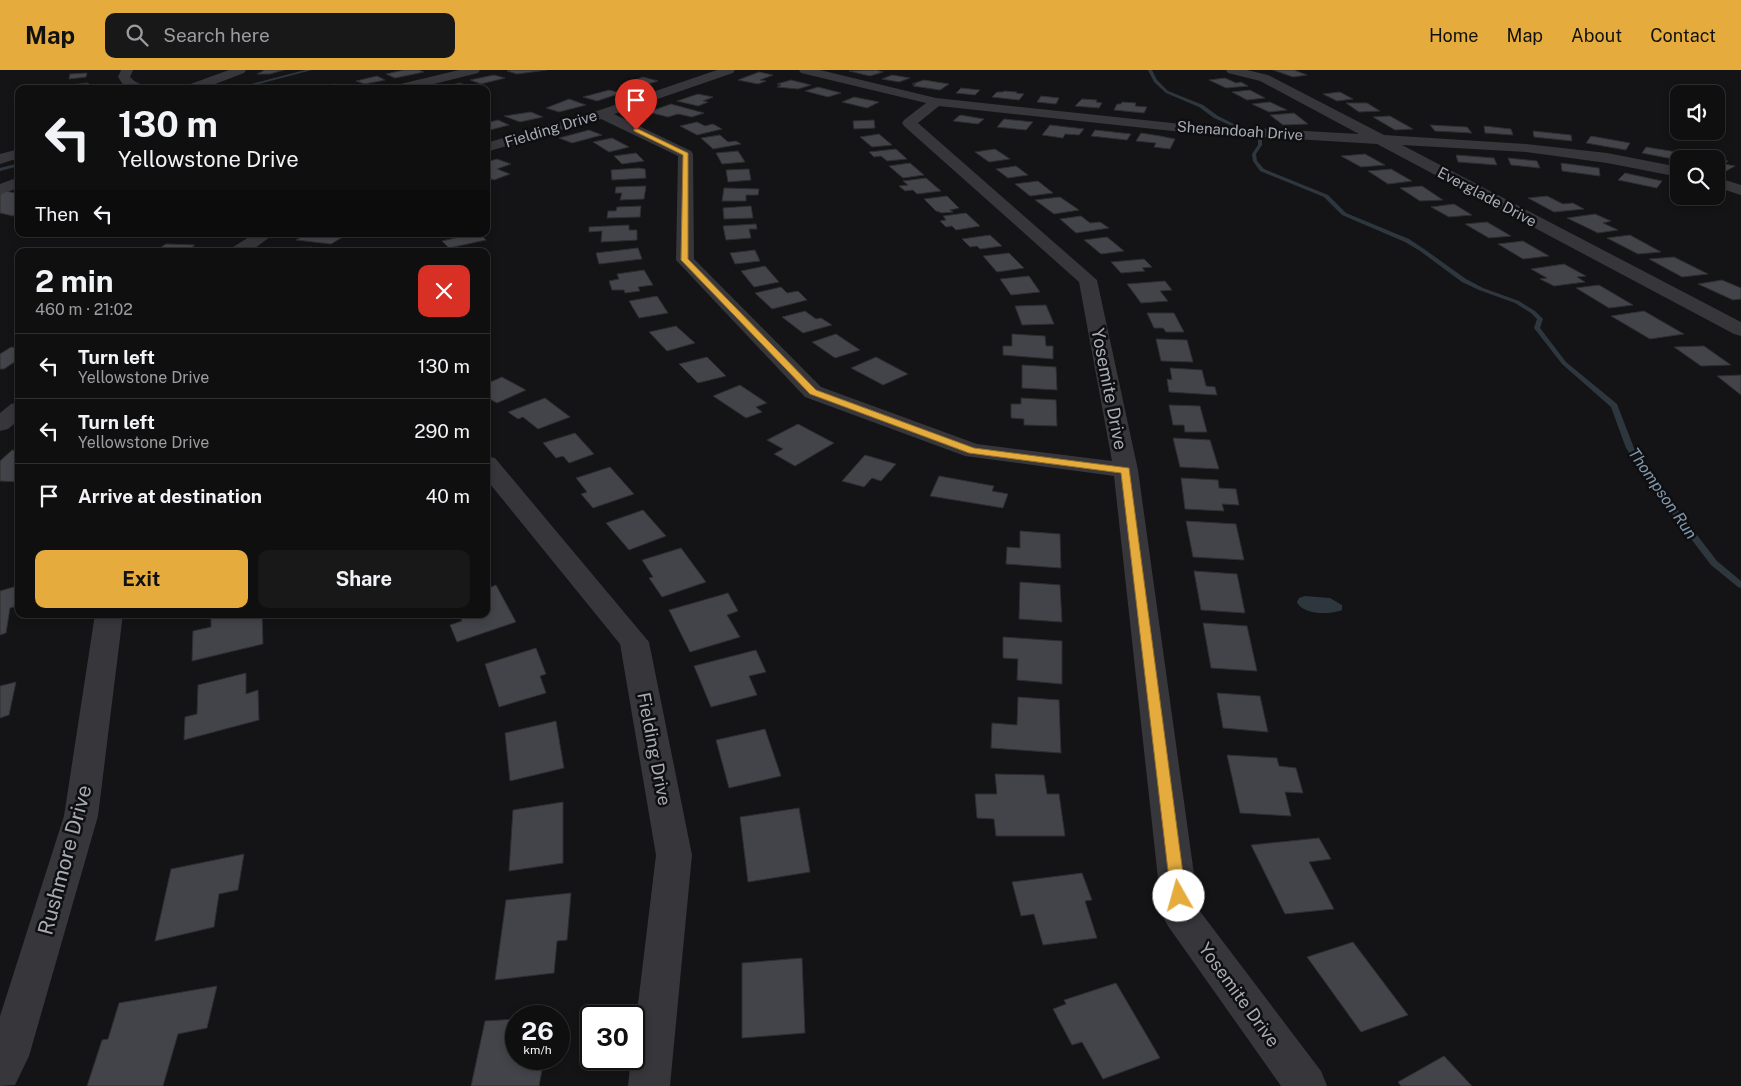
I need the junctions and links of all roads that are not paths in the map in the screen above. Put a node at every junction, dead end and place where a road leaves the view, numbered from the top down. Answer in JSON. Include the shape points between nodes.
{"nodes":[{"id":1,"x":127,"y":70,"type":"edge"},
{"id":2,"x":240,"y":70,"type":"edge"},
{"id":3,"x":474,"y":70,"type":"edge"},
{"id":4,"x":729,"y":70,"type":"edge"},
{"id":5,"x":805,"y":70,"type":"edge"},
{"id":6,"x":1232,"y":70,"type":"edge"},
{"id":7,"x":130,"y":85,"type":"edge"},
{"id":8,"x":201,"y":85,"type":"edge"},
{"id":9,"x":413,"y":85,"type":"edge"},
{"id":10,"x":936,"y":102,"type":"junction"},
{"id":11,"x":602,"y":114,"type":"junction"},
{"id":12,"x":1376,"y":139,"type":"junction"},
{"id":13,"x":490,"y":147,"type":"edge"},
{"id":14,"x":15,"y":154,"type":"edge"},
{"id":15,"x":0,"y":159,"type":"edge"},
{"id":16,"x":1670,"y":170,"type":"edge"},
{"id":17,"x":15,"y":183,"type":"edge"},
{"id":18,"x":1725,"y":185,"type":"edge"},
{"id":19,"x":0,"y":189,"type":"edge"},
{"id":20,"x":1741,"y":190,"type":"edge"},
{"id":21,"x":260,"y":237,"type":"edge"},
{"id":22,"x":244,"y":248,"type":"edge"},
{"id":23,"x":1741,"y":330,"type":"edge"},
{"id":24,"x":15,"y":412,"type":"edge"},
{"id":25,"x":0,"y":424,"type":"edge"},
{"id":26,"x":490,"y":468,"type":"edge"},
{"id":27,"x":1126,"y":470,"type":"junction"},
{"id":28,"x":108,"y":618,"type":"edge"},
{"id":29,"x":0,"y":1071,"type":"edge"},
{"id":30,"x":649,"y":1086,"type":"edge"},
{"id":31,"x":1306,"y":1086,"type":"edge"}],
"edges":[{"from":1,"to":7,"type":"street","via":[[124,77]]},
{"from":2,"to":8,"type":"street"},
{"from":3,"to":9,"type":"street"},
{"from":4,"to":11,"type":"street","name":"Fielding Drive"},
{"from":5,"to":10,"type":"street","name":"Shenandoah Drive"},
{"from":6,"to":12,"type":"street","name":"Everglade Drive","via":[[1264,78]]},
{"from":10,"to":12,"type":"street","name":"Shenandoah Drive","via":[[1182,128]]},
{"from":10,"to":27,"type":"street","name":"Yosemite Drive","via":[[909,123],[1088,280]]},
{"from":11,"to":13,"type":"street","name":"Fielding Drive"},
{"from":11,"to":27,"type":"street","via":[[686,154],[685,260],[813,392],[973,451]]},
{"from":12,"to":16,"type":"street","name":"Shenandoah Drive","via":[[1526,148]]},
{"from":12,"to":23,"type":"street","name":"Everglade Drive"},
{"from":14,"to":15,"type":"street"},
{"from":17,"to":19,"type":"street"},
{"from":18,"to":20,"type":"street"},
{"from":21,"to":22,"type":"street"},
{"from":24,"to":25,"type":"street"},
{"from":26,"to":30,"type":"street","name":"Fielding Drive","via":[[634,642],[674,855]]},
{"from":27,"to":31,"type":"street","name":"Yosemite Drive","via":[[1181,915]]},
{"from":28,"to":29,"type":"street","name":"Rushmore Drive","via":[[81,816],[8,1056]]}]}
